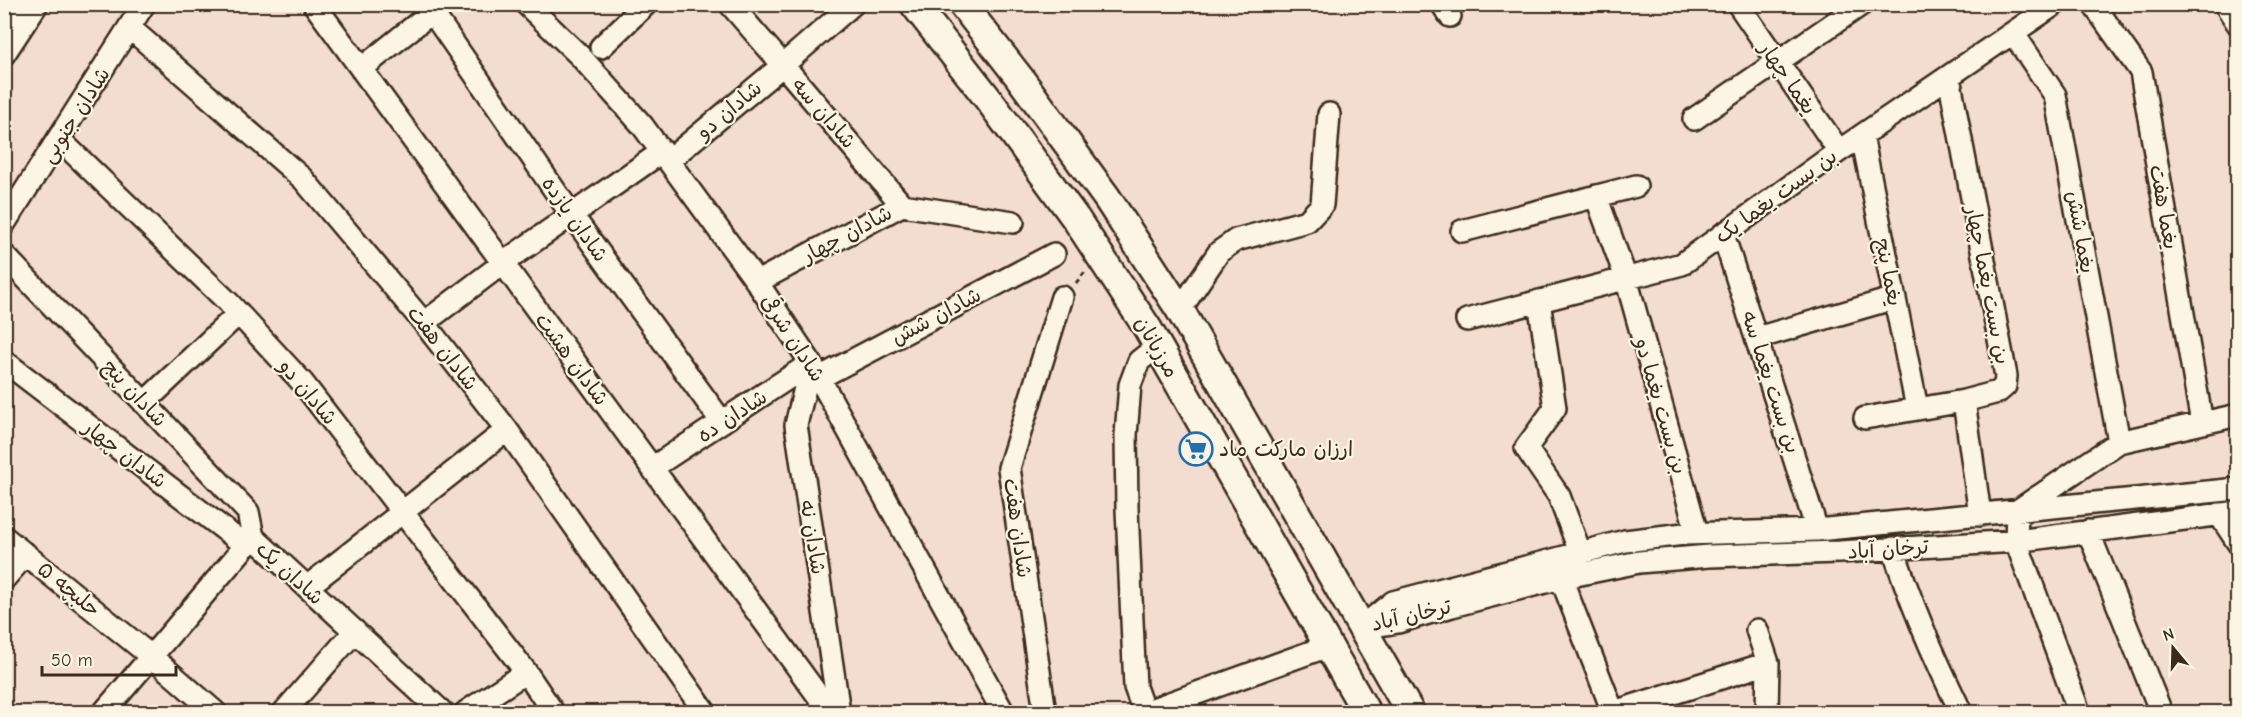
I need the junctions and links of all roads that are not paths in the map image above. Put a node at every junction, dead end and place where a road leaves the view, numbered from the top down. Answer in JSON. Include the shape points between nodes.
{"nodes":[{"id":1,"x":144,"y":4,"type":"edge"},
{"id":2,"x":314,"y":4,"type":"edge"},
{"id":3,"x":526,"y":4,"type":"edge"},
{"id":4,"x":646,"y":4,"type":"edge"},
{"id":5,"x":730,"y":4,"type":"edge"},
{"id":6,"x":853,"y":4,"type":"edge"},
{"id":7,"x":914,"y":4,"type":"edge"},
{"id":8,"x":962,"y":4,"type":"edge"},
{"id":9,"x":1738,"y":4,"type":"edge"},
{"id":10,"x":1862,"y":4,"type":"edge"},
{"id":11,"x":2055,"y":4,"type":"edge"},
{"id":12,"x":2093,"y":4,"type":"edge"},
{"id":13,"x":2225,"y":4,"type":"edge"},
{"id":14,"x":437,"y":8,"type":"edge"},
{"id":15,"x":4,"y":10,"type":"edge"},
{"id":16,"x":32,"y":12,"type":"edge"},
{"id":17,"x":2238,"y":24,"type":"edge"},
{"id":18,"x":130,"y":28,"type":"junction"},
{"id":19,"x":2013,"y":33,"type":"junction"},
{"id":20,"x":601,"y":47,"type":"dead end"},
{"id":21,"x":4,"y":54,"type":"edge"},
{"id":22,"x":1777,"y":62,"type":"junction"},
{"id":23,"x":783,"y":65,"type":"junction"},
{"id":24,"x":361,"y":69,"type":"junction"},
{"id":25,"x":1949,"y":77,"type":"junction"},
{"id":26,"x":1329,"y":114,"type":"dead end"},
{"id":27,"x":1694,"y":118,"type":"dead end"},
{"id":28,"x":1862,"y":136,"type":"junction"},
{"id":29,"x":59,"y":139,"type":"junction"},
{"id":30,"x":1839,"y":151,"type":"junction"},
{"id":31,"x":666,"y":155,"type":"junction"},
{"id":32,"x":1636,"y":186,"type":"dead end"},
{"id":33,"x":1596,"y":196,"type":"junction"},
{"id":34,"x":902,"y":205,"type":"junction"},
{"id":35,"x":571,"y":214,"type":"junction"},
{"id":36,"x":1013,"y":222,"type":"dead end"},
{"id":37,"x":4,"y":224,"type":"edge"},
{"id":38,"x":1462,"y":231,"type":"dead end"},
{"id":39,"x":1723,"y":234,"type":"junction"},
{"id":40,"x":1054,"y":254,"type":"dead end"},
{"id":41,"x":4,"y":255,"type":"edge"},
{"id":42,"x":503,"y":263,"type":"junction"},
{"id":43,"x":1626,"y":278,"type":"junction"},
{"id":44,"x":756,"y":282,"type":"junction"},
{"id":45,"x":1062,"y":297,"type":"road end"},
{"id":46,"x":1894,"y":298,"type":"junction"},
{"id":47,"x":1539,"y":301,"type":"junction"},
{"id":48,"x":1180,"y":309,"type":"junction"},
{"id":49,"x":239,"y":313,"type":"junction"},
{"id":50,"x":1467,"y":320,"type":"dead end"},
{"id":51,"x":424,"y":323,"type":"junction"},
{"id":52,"x":1757,"y":338,"type":"junction"},
{"id":53,"x":1158,"y":346,"type":"junction"},
{"id":54,"x":4,"y":361,"type":"edge"},
{"id":55,"x":815,"y":370,"type":"junction"},
{"id":56,"x":1964,"y":401,"type":"junction"},
{"id":57,"x":144,"y":403,"type":"junction"},
{"id":58,"x":1917,"y":408,"type":"junction"},
{"id":59,"x":2238,"y":415,"type":"edge"},
{"id":60,"x":1865,"y":418,"type":"dead end"},
{"id":61,"x":722,"y":422,"type":"junction"},
{"id":62,"x":2202,"y":423,"type":"junction"},
{"id":63,"x":507,"y":429,"type":"junction"},
{"id":64,"x":2119,"y":442,"type":"junction"},
{"id":65,"x":652,"y":468,"type":"junction"},
{"id":66,"x":2238,"y":489,"type":"edge"},
{"id":67,"x":403,"y":512,"type":"junction"},
{"id":68,"x":2017,"y":512,"type":"junction"},
{"id":69,"x":2228,"y":513,"type":"edge"},
{"id":70,"x":1980,"y":515,"type":"junction"},
{"id":71,"x":1817,"y":530,"type":"junction"},
{"id":72,"x":2088,"y":531,"type":"junction"},
{"id":73,"x":1697,"y":533,"type":"junction"},
{"id":74,"x":4,"y":537,"type":"edge"},
{"id":75,"x":2016,"y":541,"type":"junction"},
{"id":76,"x":250,"y":542,"type":"junction"},
{"id":77,"x":2238,"y":543,"type":"edge"},
{"id":78,"x":1893,"y":548,"type":"junction"},
{"id":79,"x":1580,"y":552,"type":"junction"},
{"id":80,"x":26,"y":554,"type":"junction"},
{"id":81,"x":1562,"y":578,"type":"junction"},
{"id":82,"x":4,"y":579,"type":"edge"},
{"id":83,"x":307,"y":587,"type":"junction"},
{"id":84,"x":1361,"y":628,"type":"junction"},
{"id":85,"x":1758,"y":630,"type":"dead end"},
{"id":86,"x":355,"y":632,"type":"junction"},
{"id":87,"x":1328,"y":646,"type":"junction"},
{"id":88,"x":152,"y":657,"type":"junction"},
{"id":89,"x":1768,"y":663,"type":"junction"},
{"id":90,"x":526,"y":672,"type":"junction"},
{"id":91,"x":104,"y":712,"type":"edge"},
{"id":92,"x":215,"y":712,"type":"edge"},
{"id":93,"x":284,"y":712,"type":"edge"},
{"id":94,"x":442,"y":712,"type":"edge"},
{"id":95,"x":466,"y":712,"type":"edge"},
{"id":96,"x":553,"y":712,"type":"edge"},
{"id":97,"x":705,"y":712,"type":"edge"},
{"id":98,"x":830,"y":712,"type":"edge"},
{"id":99,"x":839,"y":712,"type":"edge"},
{"id":100,"x":1003,"y":712,"type":"edge"},
{"id":101,"x":1045,"y":712,"type":"edge"},
{"id":102,"x":1145,"y":712,"type":"edge"},
{"id":103,"x":1366,"y":712,"type":"edge"},
{"id":104,"x":1410,"y":712,"type":"edge"},
{"id":105,"x":1613,"y":712,"type":"edge"},
{"id":106,"x":1767,"y":712,"type":"edge"},
{"id":107,"x":1962,"y":712,"type":"edge"},
{"id":108,"x":2079,"y":712,"type":"edge"},
{"id":109,"x":2161,"y":712,"type":"edge"}],
"edges":[{"from":1,"to":18,"type":"street","name":"شادان جنوبی"},
{"from":2,"to":24,"type":"street","name":"شادان هشت"},
{"from":3,"to":31,"type":"street","name":"شادان شرقی","via":[[580,56]]},
{"from":4,"to":20,"type":"street"},
{"from":5,"to":23,"type":"street","name":"شادان دو"},
{"from":6,"to":23,"type":"street","name":"شادان سه"},
{"from":7,"to":53,"type":"main road","name":"مرزبانان","via":[[1076,219]]},
{"from":8,"to":48,"type":"main road","name":"مرزبانان","via":[[1107,198]]},
{"from":9,"to":22,"type":"street","name":"یغما چهار"},
{"from":10,"to":22,"type":"street"},
{"from":11,"to":19,"type":"street","name":"بن بست یغما یک"},
{"from":12,"to":62,"type":"street","name":"یغما هفت","via":[[2141,72]]},
{"from":13,"to":17,"type":"street"},
{"from":14,"to":24,"type":"street"},
{"from":14,"to":35,"type":"street","name":"شادان یازده"},
{"from":15,"to":16,"type":"street"},
{"from":16,"to":21,"type":"street"},
{"from":18,"to":29,"type":"street","name":"شادان جنوبی"},
{"from":18,"to":51,"type":"street","name":"شادان هفت","via":[[303,179]]},
{"from":19,"to":25,"type":"street","name":"بن بست یغما یک"},
{"from":19,"to":64,"type":"street","name":"یغما شش","via":[[2055,95]]},
{"from":22,"to":27,"type":"street"},
{"from":22,"to":30,"type":"street","name":"یغما چهار"},
{"from":23,"to":31,"type":"street","name":"شادان دو"},
{"from":23,"to":34,"type":"street","name":"شادان سه"},
{"from":24,"to":42,"type":"street","name":"شادان هشت"},
{"from":25,"to":28,"type":"street","name":"بن بست یغما یک"},
{"from":25,"to":56,"type":"street","name":"بن بست یغما چهار","via":[[2006,376],[2005,386],[1998,392]]},
{"from":26,"to":48,"type":"street","via":[[1322,205],[1307,221],[1236,240],[1220,252]]},
{"from":28,"to":30,"type":"street","name":"بن بست یغما یک"},
{"from":28,"to":46,"type":"street","name":"یغما پنج"},
{"from":29,"to":37,"type":"street","name":"شادان جنوبی"},
{"from":29,"to":49,"type":"street","name":"شادان دو"},
{"from":30,"to":39,"type":"street","name":"بن بست یغما یک"},
{"from":31,"to":35,"type":"street","name":"شادان دو"},
{"from":31,"to":44,"type":"street","name":"شادان شرقی"},
{"from":32,"to":33,"type":"street"},
{"from":33,"to":38,"type":"street"},
{"from":33,"to":43,"type":"street","name":"بن بست یغما دو"},
{"from":34,"to":36,"type":"street","name":"شادان چهار"},
{"from":34,"to":44,"type":"street","name":"شادان چهار"},
{"from":35,"to":42,"type":"street","name":"شادان دو"},
{"from":35,"to":61,"type":"street","name":"شادان یازده"},
{"from":39,"to":43,"type":"street","name":"بن بست یغما یک","via":[[1682,264]]},
{"from":39,"to":52,"type":"street","name":"بن بست یغما سه"},
{"from":40,"to":55,"type":"street","name":"شادان شش"},
{"from":41,"to":57,"type":"street","name":"شادان پنج"},
{"from":42,"to":51,"type":"street","name":"شادان دو"},
{"from":42,"to":65,"type":"street","name":"شادان هشت"},
{"from":43,"to":47,"type":"street","name":"بن بست یغما یک"},
{"from":43,"to":73,"type":"street","name":"بن بست یغما دو"},
{"from":44,"to":55,"type":"street","name":"شادان شرقی"},
{"from":45,"to":101,"type":"street","name":"شادان هفت","via":[[1009,468]]},
{"from":46,"to":52,"type":"street"},
{"from":46,"to":58,"type":"street","name":"یغما پنج"},
{"from":47,"to":50,"type":"street","name":"بن بست یغما یک"},
{"from":47,"to":79,"type":"street","via":[[1555,408],[1526,448],[1559,496]]},
{"from":48,"to":84,"type":"main road","name":"مرزبانان"},
{"from":49,"to":57,"type":"street"},
{"from":49,"to":67,"type":"street","name":"شادان دو","via":[[302,382]]},
{"from":51,"to":63,"type":"street","name":"شادان هفت"},
{"from":52,"to":71,"type":"street","name":"بن بست یغما سه"},
{"from":53,"to":87,"type":"main road","name":"مرزبانان"},
{"from":53,"to":102,"type":"street","via":[[1139,361],[1130,385],[1126,435],[1135,687]]},
{"from":54,"to":76,"type":"street","name":"شادان چهار"},
{"from":55,"to":61,"type":"street","name":"شادان ده"},
{"from":55,"to":99,"type":"street","name":"شادان نه","via":[[796,425]]},
{"from":55,"to":100,"type":"street","name":"شادان شرقی"},
{"from":56,"to":58,"type":"street","name":"بن بست یغما چهار"},
{"from":56,"to":70,"type":"street"},
{"from":57,"to":76,"type":"street","name":"شادان پنج","via":[[248,512]]},
{"from":58,"to":60,"type":"street","name":"بن بست یغما چهار"},
{"from":59,"to":62,"type":"street"},
{"from":61,"to":65,"type":"street","name":"شادان ده"},
{"from":62,"to":64,"type":"street"},
{"from":63,"to":67,"type":"street"},
{"from":63,"to":97,"type":"street","name":"شادان هفت"},
{"from":64,"to":68,"type":"street"},
{"from":65,"to":98,"type":"street","name":"شادان هشت"},
{"from":66,"to":68,"type":"street","name":"ترخان آباد"},
{"from":67,"to":83,"type":"street"},
{"from":67,"to":90,"type":"street","name":"شادان دو"},
{"from":68,"to":70,"type":"street","name":"ترخان آباد"},
{"from":68,"to":75,"type":"street"},
{"from":69,"to":72,"type":"street","name":"ترخان آباد"},
{"from":69,"to":77,"type":"street"},
{"from":70,"to":71,"type":"street","name":"ترخان آباد"},
{"from":71,"to":73,"type":"street","name":"ترخان آباد"},
{"from":72,"to":75,"type":"street","name":"ترخان آباد"},
{"from":72,"to":109,"type":"street"},
{"from":73,"to":79,"type":"street","name":"ترخان آباد","via":[[1625,541]]},
{"from":74,"to":80,"type":"street","name":"حلبچه ۵"},
{"from":75,"to":78,"type":"street","name":"ترخان آباد"},
{"from":75,"to":108,"type":"street"},
{"from":76,"to":83,"type":"street","name":"شادان یک"},
{"from":76,"to":88,"type":"street","name":"شادان یک"},
{"from":78,"to":81,"type":"street","name":"ترخان آباد","via":[[1639,562]]},
{"from":78,"to":107,"type":"street","via":[[1940,668]]},
{"from":79,"to":84,"type":"street","name":"ترخان آباد","via":[[1393,602]]},
{"from":80,"to":82,"type":"street"},
{"from":80,"to":88,"type":"street","name":"حلبچه ۵"},
{"from":81,"to":84,"type":"street","name":"ترخان آباد","via":[[1398,622]]},
{"from":81,"to":105,"type":"street"},
{"from":83,"to":86,"type":"street","name":"شادان یک"},
{"from":84,"to":87,"type":"main road"},
{"from":84,"to":104,"type":"main road","name":"مرزبانان"},
{"from":85,"to":89,"type":"street"},
{"from":86,"to":93,"type":"street"},
{"from":86,"to":94,"type":"street","name":"شادان یک"},
{"from":87,"to":102,"type":"street"},
{"from":87,"to":103,"type":"main road","name":"مرزبانان"},
{"from":88,"to":91,"type":"street","name":"شادان یک"},
{"from":88,"to":92,"type":"street","name":"حلبچه ۵"},
{"from":89,"to":105,"type":"street"},
{"from":89,"to":106,"type":"street"},
{"from":90,"to":95,"type":"street"},
{"from":90,"to":96,"type":"street","name":"شادان دو"}]}
